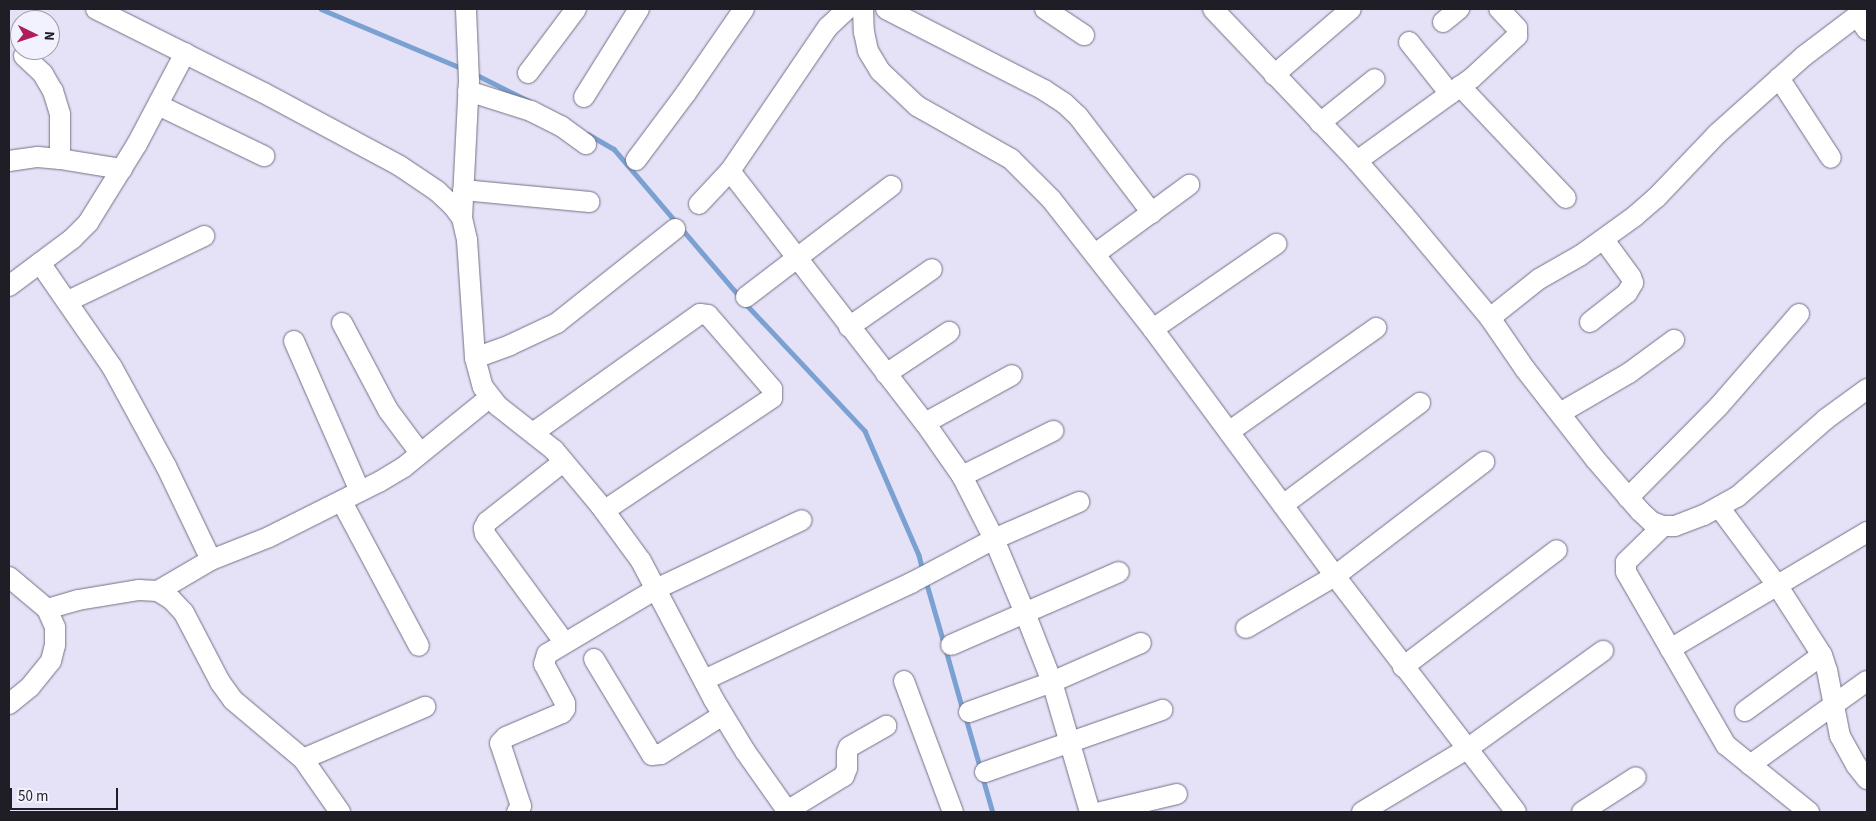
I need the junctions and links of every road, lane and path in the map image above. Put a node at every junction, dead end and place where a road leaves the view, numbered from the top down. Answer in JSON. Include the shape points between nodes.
{"nodes":[{"id":1,"x":96,"y":9,"type":"edge"},
{"id":2,"x":466,"y":9,"type":"edge"},
{"id":3,"x":576,"y":9,"type":"edge"},
{"id":4,"x":639,"y":9,"type":"edge"},
{"id":5,"x":744,"y":9,"type":"edge"},
{"id":6,"x":863,"y":9,"type":"edge"},
{"id":7,"x":886,"y":9,"type":"edge"},
{"id":8,"x":1045,"y":9,"type":"edge"},
{"id":9,"x":1213,"y":9,"type":"edge"},
{"id":10,"x":1459,"y":9,"type":"edge"},
{"id":11,"x":1499,"y":9,"type":"edge"},
{"id":12,"x":839,"y":11,"type":"edge"},
{"id":13,"x":1341,"y":18,"type":"edge"},
{"id":14,"x":1863,"y":18,"type":"edge"},
{"id":15,"x":1443,"y":22,"type":"dead end"},
{"id":16,"x":1084,"y":36,"type":"dead end"},
{"id":17,"x":1409,"y":42,"type":"dead end"},
{"id":18,"x":185,"y":53,"type":"junction"},
{"id":19,"x":28,"y":60,"type":"edge"},
{"id":20,"x":528,"y":73,"type":"dead end"},
{"id":21,"x":1274,"y":75,"type":"junction"},
{"id":22,"x":468,"y":78,"type":"junction"},
{"id":23,"x":1375,"y":78,"type":"dead end"},
{"id":24,"x":1779,"y":78,"type":"junction"},
{"id":25,"x":1455,"y":90,"type":"junction"},
{"id":26,"x":584,"y":98,"type":"dead end"},
{"id":27,"x":158,"y":105,"type":"junction"},
{"id":28,"x":1320,"y":123,"type":"junction"},
{"id":29,"x":586,"y":144,"type":"dead end"},
{"id":30,"x":264,"y":156,"type":"dead end"},
{"id":31,"x":1830,"y":158,"type":"dead end"},
{"id":32,"x":60,"y":159,"type":"junction"},
{"id":33,"x":636,"y":160,"type":"dead end"},
{"id":34,"x":9,"y":161,"type":"edge"},
{"id":35,"x":1357,"y":161,"type":"junction"},
{"id":36,"x":122,"y":169,"type":"junction"},
{"id":37,"x":730,"y":171,"type":"junction"},
{"id":38,"x":1190,"y":185,"type":"dead end"},
{"id":39,"x":891,"y":186,"type":"dead end"},
{"id":40,"x":463,"y":190,"type":"junction"},
{"id":41,"x":1566,"y":198,"type":"dead end"},
{"id":42,"x":589,"y":202,"type":"dead end"},
{"id":43,"x":699,"y":204,"type":"dead end"},
{"id":44,"x":1152,"y":213,"type":"junction"},
{"id":45,"x":462,"y":218,"type":"junction"},
{"id":46,"x":675,"y":229,"type":"dead end"},
{"id":47,"x":204,"y":236,"type":"dead end"},
{"id":48,"x":1604,"y":240,"type":"junction"},
{"id":49,"x":1276,"y":244,"type":"dead end"},
{"id":50,"x":1095,"y":254,"type":"junction"},
{"id":51,"x":798,"y":256,"type":"junction"},
{"id":52,"x":40,"y":263,"type":"junction"},
{"id":53,"x":932,"y":269,"type":"dead end"},
{"id":54,"x":9,"y":286,"type":"edge"},
{"id":55,"x":746,"y":297,"type":"dead end"},
{"id":56,"x":68,"y":301,"type":"junction"},
{"id":57,"x":1799,"y":314,"type":"dead end"},
{"id":58,"x":1490,"y":318,"type":"junction"},
{"id":59,"x":1590,"y":322,"type":"dead end"},
{"id":60,"x":342,"y":323,"type":"dead end"},
{"id":61,"x":850,"y":327,"type":"junction"},
{"id":62,"x":1376,"y":328,"type":"dead end"},
{"id":63,"x":1153,"y":329,"type":"junction"},
{"id":64,"x":949,"y":332,"type":"dead end"},
{"id":65,"x":1674,"y":340,"type":"dead end"},
{"id":66,"x":294,"y":341,"type":"dead end"},
{"id":67,"x":475,"y":358,"type":"junction"},
{"id":68,"x":886,"y":374,"type":"junction"},
{"id":69,"x":1012,"y":375,"type":"dead end"},
{"id":70,"x":1867,"y":389,"type":"edge"},
{"id":71,"x":489,"y":398,"type":"junction"},
{"id":72,"x":1420,"y":403,"type":"dead end"},
{"id":73,"x":1560,"y":414,"type":"junction"},
{"id":74,"x":925,"y":423,"type":"junction"},
{"id":75,"x":1053,"y":431,"type":"dead end"},
{"id":76,"x":1230,"y":431,"type":"junction"},
{"id":77,"x":533,"y":433,"type":"junction"},
{"id":78,"x":420,"y":453,"type":"junction"},
{"id":79,"x":563,"y":462,"type":"junction"},
{"id":80,"x":1484,"y":462,"type":"dead end"},
{"id":81,"x":962,"y":476,"type":"junction"},
{"id":82,"x":360,"y":491,"type":"junction"},
{"id":83,"x":1628,"y":498,"type":"junction"},
{"id":84,"x":342,"y":502,"type":"junction"},
{"id":85,"x":1080,"y":502,"type":"dead end"},
{"id":86,"x":1283,"y":505,"type":"junction"},
{"id":87,"x":1719,"y":507,"type":"junction"},
{"id":88,"x":604,"y":510,"type":"junction"},
{"id":89,"x":802,"y":520,"type":"dead end"},
{"id":90,"x":1663,"y":526,"type":"junction"},
{"id":91,"x":1867,"y":532,"type":"edge"},
{"id":92,"x":994,"y":539,"type":"junction"},
{"id":93,"x":1557,"y":550,"type":"dead end"},
{"id":94,"x":211,"y":560,"type":"junction"},
{"id":95,"x":1120,"y":572,"type":"dead end"},
{"id":96,"x":1335,"y":576,"type":"junction"},
{"id":97,"x":9,"y":577,"type":"edge"},
{"id":98,"x":1777,"y":585,"type":"junction"},
{"id":99,"x":656,"y":589,"type":"junction"},
{"id":100,"x":158,"y":591,"type":"junction"},
{"id":101,"x":47,"y":610,"type":"junction"},
{"id":102,"x":1025,"y":613,"type":"junction"},
{"id":103,"x":1246,"y":628,"type":"dead end"},
{"id":104,"x":564,"y":642,"type":"junction"},
{"id":105,"x":1141,"y":643,"type":"dead end"},
{"id":106,"x":419,"y":646,"type":"dead end"},
{"id":107,"x":951,"y":646,"type":"dead end"},
{"id":108,"x":1670,"y":649,"type":"junction"},
{"id":109,"x":1603,"y":651,"type":"dead end"},
{"id":110,"x":1822,"y":655,"type":"junction"},
{"id":111,"x":594,"y":660,"type":"dead end"},
{"id":112,"x":1403,"y":667,"type":"junction"},
{"id":113,"x":704,"y":680,"type":"junction"},
{"id":114,"x":904,"y":681,"type":"dead end"},
{"id":115,"x":1867,"y":681,"type":"edge"},
{"id":116,"x":1052,"y":682,"type":"junction"},
{"id":117,"x":1835,"y":703,"type":"junction"},
{"id":118,"x":9,"y":704,"type":"edge"},
{"id":119,"x":424,"y":707,"type":"dead end"},
{"id":120,"x":1162,"y":710,"type":"dead end"},
{"id":121,"x":1745,"y":711,"type":"dead end"},
{"id":122,"x":969,"y":712,"type":"dead end"},
{"id":123,"x":723,"y":715,"type":"junction"},
{"id":124,"x":886,"y":726,"type":"dead end"},
{"id":125,"x":1070,"y":742,"type":"junction"},
{"id":126,"x":1467,"y":749,"type":"junction"},
{"id":127,"x":303,"y":759,"type":"junction"},
{"id":128,"x":1750,"y":765,"type":"junction"},
{"id":129,"x":1864,"y":767,"type":"edge"},
{"id":130,"x":985,"y":772,"type":"dead end"},
{"id":131,"x":1636,"y":777,"type":"dead end"},
{"id":132,"x":1177,"y":794,"type":"dead end"},
{"id":133,"x":340,"y":812,"type":"edge"},
{"id":134,"x":517,"y":812,"type":"edge"},
{"id":135,"x":787,"y":812,"type":"edge"},
{"id":136,"x":953,"y":812,"type":"edge"},
{"id":137,"x":1090,"y":812,"type":"edge"},
{"id":138,"x":1102,"y":812,"type":"edge"},
{"id":139,"x":1362,"y":812,"type":"edge"},
{"id":140,"x":1516,"y":812,"type":"edge"},
{"id":141,"x":1582,"y":812,"type":"edge"},
{"id":142,"x":1809,"y":812,"type":"edge"}],
"edges":[{"from":1,"to":18,"type":"street"},
{"from":2,"to":22,"type":"street"},
{"from":3,"to":20,"type":"street"},
{"from":4,"to":26,"type":"street"},
{"from":5,"to":33,"type":"street"},
{"from":6,"to":50,"type":"street","via":[[868,51],[896,89],[936,119],[1011,158],[1045,192]]},
{"from":7,"to":44,"type":"street","via":[[1064,103],[1084,123]]},
{"from":8,"to":16,"type":"street"},
{"from":9,"to":21,"type":"street"},
{"from":10,"to":15,"type":"street"},
{"from":11,"to":25,"type":"street","via":[[1517,28],[1517,36]]},
{"from":12,"to":37,"type":"street"},
{"from":13,"to":21,"type":"street"},
{"from":14,"to":24,"type":"street","via":[[1827,37]]},
{"from":17,"to":25,"type":"street"},
{"from":18,"to":27,"type":"street"},
{"from":18,"to":45,"type":"street","via":[[400,166],[437,191]]},
{"from":19,"to":32,"type":"street","via":[[43,74],[53,91],[60,114]]},
{"from":21,"to":28,"type":"street"},
{"from":22,"to":29,"type":"street","via":[[561,126]]},
{"from":22,"to":40,"type":"street"},
{"from":23,"to":28,"type":"street"},
{"from":24,"to":31,"type":"street"},
{"from":24,"to":48,"type":"street","via":[[1696,153],[1656,198]]},
{"from":25,"to":35,"type":"street"},
{"from":25,"to":41,"type":"street"},
{"from":27,"to":30,"type":"street"},
{"from":27,"to":36,"type":"street"},
{"from":28,"to":35,"type":"street"},
{"from":32,"to":34,"type":"street","via":[[38,157]]},
{"from":32,"to":36,"type":"street"},
{"from":35,"to":58,"type":"street"},
{"from":36,"to":52,"type":"street","via":[[88,223]]},
{"from":37,"to":43,"type":"street"},
{"from":37,"to":51,"type":"street"},
{"from":38,"to":44,"type":"street"},
{"from":39,"to":51,"type":"street"},
{"from":40,"to":42,"type":"street"},
{"from":40,"to":45,"type":"street"},
{"from":44,"to":50,"type":"street"},
{"from":45,"to":67,"type":"street","via":[[468,240]]},
{"from":46,"to":67,"type":"street","via":[[557,323]]},
{"from":47,"to":56,"type":"street"},
{"from":48,"to":58,"type":"street","via":[[1545,276]]},
{"from":48,"to":59,"type":"street","via":[[1633,283],[1627,293]]},
{"from":49,"to":63,"type":"street"},
{"from":50,"to":63,"type":"street"},
{"from":51,"to":55,"type":"street"},
{"from":51,"to":61,"type":"street"},
{"from":52,"to":54,"type":"street"},
{"from":52,"to":56,"type":"street"},
{"from":53,"to":61,"type":"street"},
{"from":56,"to":94,"type":"street","via":[[112,367],[166,466]]},
{"from":57,"to":83,"type":"street","via":[[1719,406]]},
{"from":58,"to":73,"type":"street"},
{"from":60,"to":78,"type":"street","via":[[388,410]]},
{"from":61,"to":68,"type":"street"},
{"from":62,"to":76,"type":"street"},
{"from":63,"to":76,"type":"street"},
{"from":64,"to":68,"type":"street"},
{"from":65,"to":73,"type":"street","via":[[1629,373]]},
{"from":66,"to":82,"type":"street"},
{"from":67,"to":71,"type":"street"},
{"from":68,"to":74,"type":"street"},
{"from":69,"to":74,"type":"street"},
{"from":70,"to":87,"type":"street","via":[[1826,419],[1738,497]]},
{"from":71,"to":77,"type":"street"},
{"from":71,"to":78,"type":"street"},
{"from":72,"to":86,"type":"street"},
{"from":73,"to":83,"type":"street"},
{"from":74,"to":81,"type":"street"},
{"from":75,"to":81,"type":"street"},
{"from":76,"to":86,"type":"street"},
{"from":77,"to":79,"type":"street"},
{"from":77,"to":88,"type":"street","via":[[700,314],[708,315],[772,389],[772,398]]},
{"from":78,"to":82,"type":"street","via":[[404,467]]},
{"from":79,"to":88,"type":"street"},
{"from":79,"to":104,"type":"street","via":[[487,522],[484,534]]},
{"from":80,"to":96,"type":"street"},
{"from":81,"to":92,"type":"street"},
{"from":82,"to":84,"type":"street"},
{"from":83,"to":90,"type":"street","via":[[1652,522]]},
{"from":84,"to":94,"type":"street","via":[[270,537]]},
{"from":84,"to":106,"type":"street"},
{"from":85,"to":92,"type":"street"},
{"from":86,"to":96,"type":"street"},
{"from":87,"to":90,"type":"street","via":[[1675,526]]},
{"from":87,"to":98,"type":"street"},
{"from":88,"to":99,"type":"street","via":[[640,560]]},
{"from":89,"to":99,"type":"street"},
{"from":90,"to":108,"type":"street","via":[[1624,566]]},
{"from":91,"to":98,"type":"street"},
{"from":92,"to":102,"type":"street"},
{"from":92,"to":113,"type":"street","via":[[920,579]]},
{"from":93,"to":112,"type":"street"},
{"from":94,"to":100,"type":"street"},
{"from":95,"to":102,"type":"street"},
{"from":96,"to":103,"type":"street"},
{"from":96,"to":112,"type":"street"},
{"from":97,"to":101,"type":"street"},
{"from":98,"to":108,"type":"street"},
{"from":98,"to":110,"type":"street"},
{"from":99,"to":104,"type":"street"},
{"from":99,"to":113,"type":"street"},
{"from":100,"to":101,"type":"street","via":[[139,590],[86,598]]},
{"from":100,"to":127,"type":"street","via":[[184,613],[233,700]]},
{"from":101,"to":118,"type":"street","via":[[55,627],[51,662],[36,681]]},
{"from":102,"to":107,"type":"street"},
{"from":102,"to":116,"type":"street"},
{"from":104,"to":134,"type":"street","via":[[551,650],[544,664],[565,703],[565,709],[506,737],[500,743],[521,806]]},
{"from":105,"to":116,"type":"street"},
{"from":108,"to":128,"type":"street","via":[[1726,745]]},
{"from":109,"to":126,"type":"street"},
{"from":110,"to":117,"type":"street"},
{"from":110,"to":121,"type":"street"},
{"from":111,"to":123,"type":"street","via":[[652,755],[661,754]]},
{"from":112,"to":126,"type":"street"},
{"from":113,"to":123,"type":"street"},
{"from":114,"to":136,"type":"street"},
{"from":115,"to":117,"type":"street"},
{"from":116,"to":122,"type":"street"},
{"from":116,"to":125,"type":"street"},
{"from":117,"to":128,"type":"street"},
{"from":117,"to":129,"type":"street","via":[[1837,726]]},
{"from":119,"to":127,"type":"street"},
{"from":120,"to":125,"type":"street"},
{"from":123,"to":135,"type":"street"},
{"from":124,"to":135,"type":"street","via":[[849,747],[844,776]]},
{"from":125,"to":130,"type":"street"},
{"from":125,"to":137,"type":"street"},
{"from":126,"to":139,"type":"street"},
{"from":126,"to":140,"type":"street"},
{"from":127,"to":133,"type":"street"},
{"from":128,"to":142,"type":"street"},
{"from":131,"to":141,"type":"street"},
{"from":132,"to":138,"type":"street"}]}
